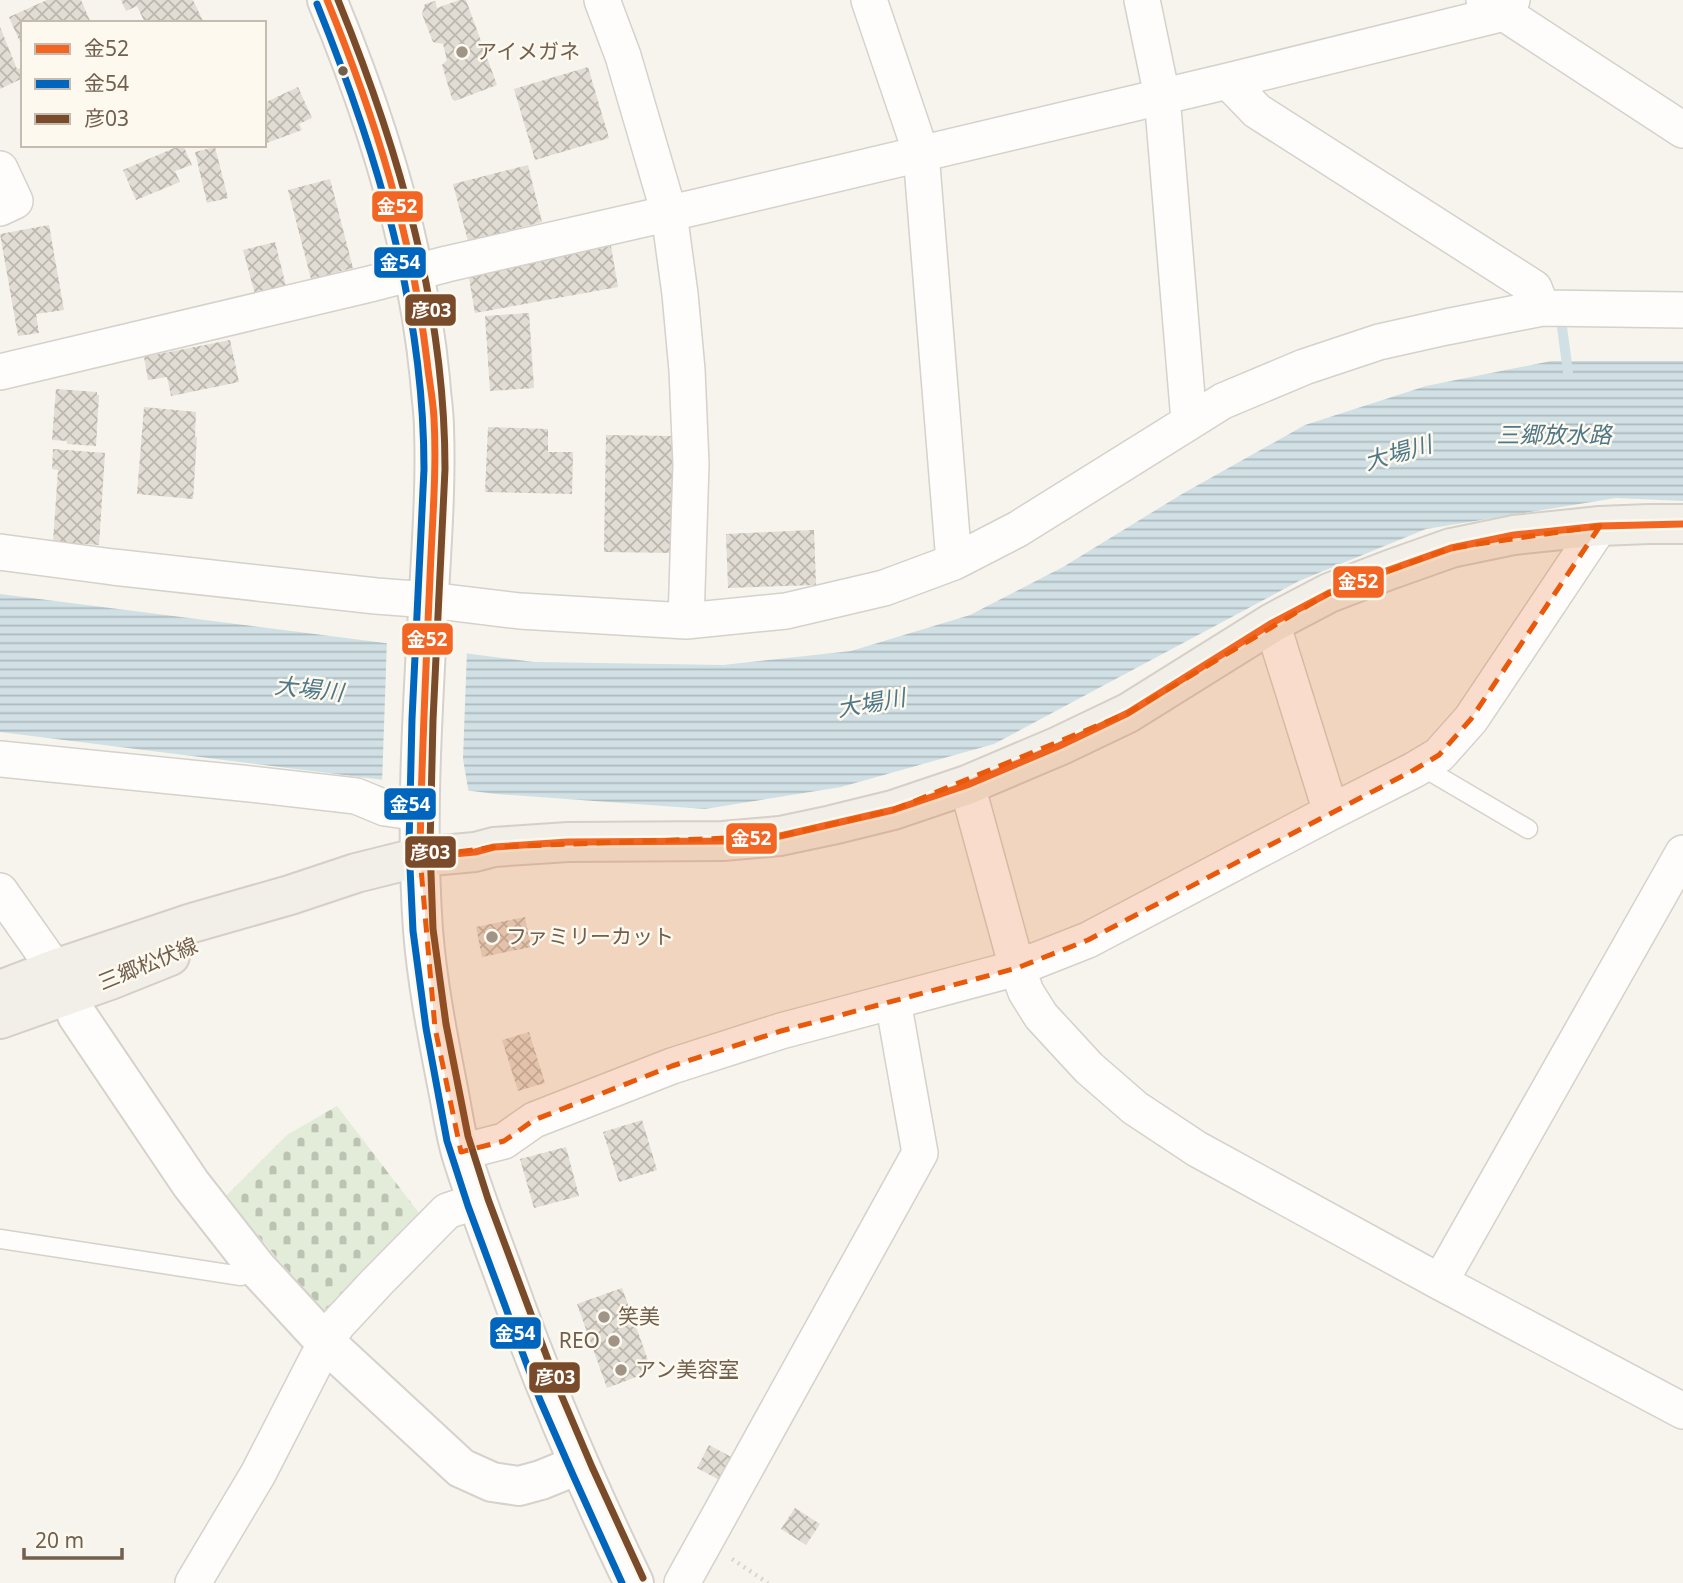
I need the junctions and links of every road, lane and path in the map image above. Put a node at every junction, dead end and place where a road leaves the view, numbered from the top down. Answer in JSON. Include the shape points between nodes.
{"nodes":[{"id":1,"x":602,"y":0,"type":"edge"},
{"id":2,"x":869,"y":0,"type":"edge"},
{"id":3,"x":1142,"y":0,"type":"edge"},
{"id":4,"x":331,"y":1,"type":"edge"},
{"id":5,"x":1500,"y":4,"type":"edge"},
{"id":6,"x":1228,"y":81,"type":"junction"},
{"id":7,"x":1162,"y":96,"type":"junction"},
{"id":8,"x":1683,"y":130,"type":"edge"},
{"id":9,"x":921,"y":153,"type":"junction"},
{"id":10,"x":0,"y":169,"type":"edge"},
{"id":11,"x":0,"y":208,"type":"edge"},
{"id":12,"x":669,"y":213,"type":"junction"},
{"id":13,"x":415,"y":273,"type":"junction"},
{"id":14,"x":1542,"y":308,"type":"junction"},
{"id":15,"x":1683,"y":310,"type":"edge"},
{"id":16,"x":0,"y":372,"type":"edge"},
{"id":17,"x":1189,"y":421,"type":"junction"},
{"id":18,"x":1683,"y":524,"type":"edge"},
{"id":19,"x":1600,"y":526,"type":"junction"},
{"id":20,"x":0,"y":552,"type":"edge"},
{"id":21,"x":954,"y":562,"type":"junction"},
{"id":22,"x":428,"y":608,"type":"junction"},
{"id":23,"x":686,"y":621,"type":"junction"},
{"id":24,"x":1272,"y":623,"type":"junction"},
{"id":25,"x":0,"y":759,"type":"edge"},
{"id":26,"x":1424,"y":764,"type":"junction"},
{"id":27,"x":967,"y":785,"type":"junction"},
{"id":28,"x":420,"y":804,"type":"junction"},
{"id":29,"x":1331,"y":812,"type":"junction"},
{"id":30,"x":1528,"y":829,"type":"dead end"},
{"id":31,"x":1683,"y":853,"type":"edge"},
{"id":32,"x":420,"y":857,"type":"junction"},
{"id":33,"x":0,"y":891,"type":"edge"},
{"id":34,"x":1017,"y":968,"type":"junction"},
{"id":35,"x":63,"y":982,"type":"junction"},
{"id":36,"x":0,"y":990,"type":"edge"},
{"id":37,"x":892,"y":1001,"type":"junction"},
{"id":38,"x":0,"y":1019,"type":"edge"},
{"id":39,"x":461,"y":1152,"type":"junction"},
{"id":40,"x":477,"y":1201,"type":"junction"},
{"id":41,"x":0,"y":1239,"type":"edge"},
{"id":42,"x":256,"y":1268,"type":"junction"},
{"id":43,"x":1440,"y":1282,"type":"junction"},
{"id":44,"x":326,"y":1343,"type":"junction"},
{"id":45,"x":1683,"y":1411,"type":"edge"},
{"id":46,"x":578,"y":1465,"type":"junction"},
{"id":47,"x":705,"y":1541,"type":"junction"},
{"id":48,"x":193,"y":1583,"type":"edge"},
{"id":49,"x":634,"y":1583,"type":"edge"},
{"id":50,"x":682,"y":1583,"type":"edge"},
{"id":51,"x":768,"y":1583,"type":"edge"}],
"edges":[{"from":1,"to":12,"type":"street"},
{"from":2,"to":9,"type":"street"},
{"from":3,"to":7,"type":"street"},
{"from":4,"to":13,"type":"street","via":[[380,143]]},
{"from":5,"to":6,"type":"street"},
{"from":5,"to":8,"type":"street"},
{"from":6,"to":7,"type":"street"},
{"from":6,"to":14,"type":"street","via":[[1257,111],[1534,288]]},
{"from":7,"to":9,"type":"street"},
{"from":7,"to":17,"type":"street"},
{"from":9,"to":12,"type":"street"},
{"from":9,"to":21,"type":"street"},
{"from":10,"to":11,"type":"street","via":[[15,201]]},
{"from":12,"to":13,"type":"street"},
{"from":12,"to":23,"type":"street","via":[[691,451]]},
{"from":13,"to":16,"type":"street"},
{"from":13,"to":22,"type":"street","via":[[434,427]]},
{"from":14,"to":15,"type":"street"},
{"from":14,"to":17,"type":"street","via":[[1379,342],[1292,372]]},
{"from":17,"to":21,"type":"street","via":[[1018,529]]},
{"from":18,"to":19,"type":"main road","name":"三郷松伏線"},
{"from":19,"to":24,"type":"main road","name":"三郷松伏線","via":[[1514,535],[1451,548],[1329,593]]},
{"from":19,"to":26,"type":"street","via":[[1471,719],[1439,755]]},
{"from":20,"to":22,"type":"street","via":[[376,596]]},
{"from":21,"to":23,"type":"street","via":[[884,588],[786,611]]},
{"from":22,"to":23,"type":"street"},
{"from":22,"to":28,"type":"street"},
{"from":24,"to":27,"type":"main road","name":"三郷松伏線","via":[[1128,713]]},
{"from":24,"to":29,"type":"street"},
{"from":25,"to":28,"type":"street","via":[[356,796],[385,808]]},
{"from":26,"to":29,"type":"street"},
{"from":26,"to":30,"type":"lane","via":[[1430,772]]},
{"from":27,"to":32,"type":"main road","name":"三郷松伏線","via":[[893,810],[780,835],[723,841],[494,846]]},
{"from":27,"to":34,"type":"street"},
{"from":28,"to":32,"type":"street"},
{"from":29,"to":34,"type":"street","via":[[1088,940]]},
{"from":31,"to":43,"type":"street"},
{"from":32,"to":35,"type":"main road","name":"三郷松伏線","via":[[290,895],[199,944]]},
{"from":32,"to":39,"type":"street","via":[[423,933],[436,1028]]},
{"from":33,"to":35,"type":"street"},
{"from":34,"to":37,"type":"street"},
{"from":34,"to":43,"type":"street","via":[[1041,1016],[1135,1108],[1197,1149]]},
{"from":35,"to":36,"type":"main road","name":"三郷松伏線"},
{"from":35,"to":38,"type":"main road","name":"三郷松伏線"},
{"from":35,"to":42,"type":"street","via":[[77,1015],[191,1184]]},
{"from":37,"to":39,"type":"street","via":[[672,1066],[534,1120],[504,1141]]},
{"from":37,"to":47,"type":"street","via":[[920,1153]]},
{"from":39,"to":40,"type":"street"},
{"from":40,"to":44,"type":"street","via":[[447,1211],[337,1325]]},
{"from":40,"to":46,"type":"street"},
{"from":41,"to":42,"type":"lane","via":[[242,1276]]},
{"from":42,"to":44,"type":"street"},
{"from":43,"to":45,"type":"street"},
{"from":44,"to":46,"type":"street","via":[[461,1468],[492,1482],[519,1486]]},
{"from":44,"to":48,"type":"street","via":[[258,1474]]},
{"from":46,"to":49,"type":"street"},
{"from":47,"to":50,"type":"street"},
{"from":47,"to":51,"type":"path"}]}
